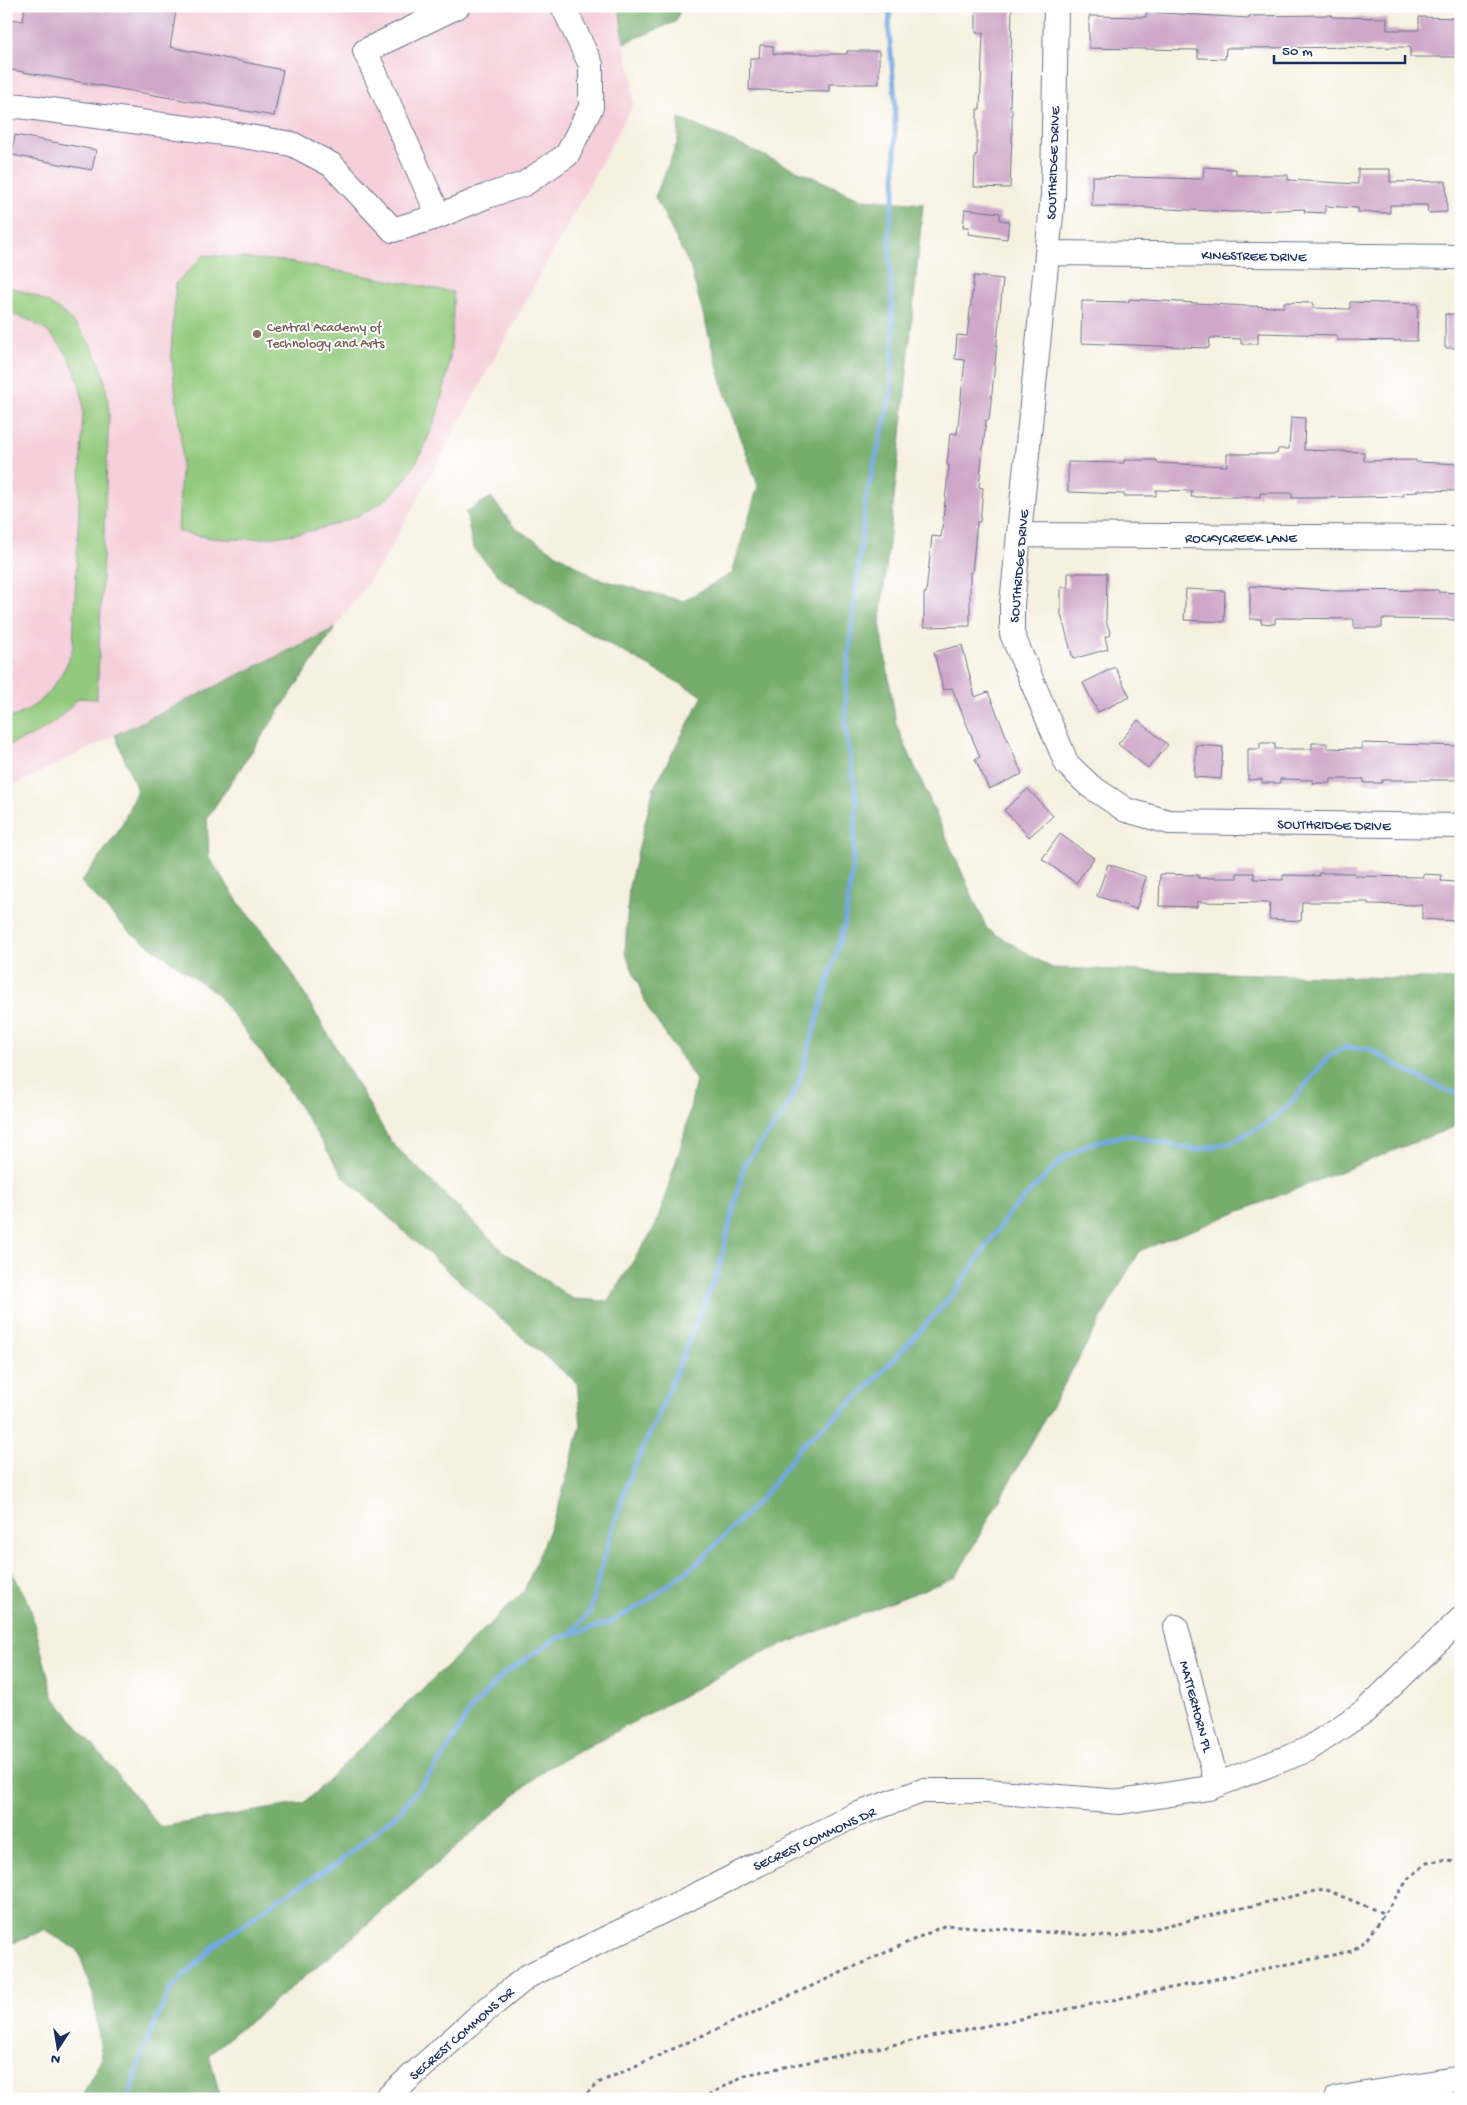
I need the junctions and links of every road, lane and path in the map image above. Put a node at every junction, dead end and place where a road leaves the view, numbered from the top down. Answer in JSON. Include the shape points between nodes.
{"nodes":[{"id":1,"x":459,"y":6,"type":"edge"},
{"id":2,"x":563,"y":6,"type":"edge"},
{"id":3,"x":1056,"y":6,"type":"edge"},
{"id":4,"x":6,"y":108,"type":"edge"},
{"id":5,"x":439,"y":216,"type":"junction"},
{"id":6,"x":1048,"y":253,"type":"junction"},
{"id":7,"x":1461,"y":257,"type":"edge"},
{"id":8,"x":1020,"y":535,"type":"junction"},
{"id":9,"x":1461,"y":538,"type":"edge"},
{"id":10,"x":1461,"y":826,"type":"edge"},
{"id":11,"x":1461,"y":1619,"type":"edge"},
{"id":12,"x":1176,"y":1627,"type":"dead end"},
{"id":13,"x":1218,"y":1784,"type":"junction"},
{"id":14,"x":1461,"y":1863,"type":"edge"},
{"id":15,"x":1385,"y":1914,"type":"junction"},
{"id":16,"x":1461,"y":2078,"type":"edge"},
{"id":17,"x":386,"y":2099,"type":"edge"},
{"id":18,"x":582,"y":2099,"type":"edge"},
{"id":19,"x":702,"y":2099,"type":"edge"},
{"id":20,"x":1336,"y":2099,"type":"edge"}],
"edges":[{"from":1,"to":5,"type":"street","via":[[365,51]]},
{"from":2,"to":5,"type":"street","via":[[590,65],[591,107],[567,156],[524,184]]},
{"from":3,"to":6,"type":"street","name":"SOUTHRIDGE DRIVE","via":[[1053,195]]},
{"from":4,"to":5,"type":"street","via":[[20,106],[292,144],[332,165],[393,230]]},
{"from":6,"to":7,"type":"street","name":"KINGSTREE DRIVE"},
{"from":6,"to":8,"type":"street","name":"SOUTHRIDGE DRIVE"},
{"from":8,"to":9,"type":"street","name":"ROCKYCREEK LANE"},
{"from":8,"to":10,"type":"street","name":"SOUTHRIDGE DRIVE","via":[[1012,634],[1067,764],[1090,786],[1126,810],[1169,822]]},
{"from":11,"to":13,"type":"street","name":"SECREST COMMONS DR","via":[[1365,1711],[1306,1750]]},
{"from":12,"to":13,"type":"street","name":"MATTERHORN PL"},
{"from":13,"to":17,"type":"street","name":"SECREST COMMONS DR","via":[[1120,1802],[987,1791],[922,1791],[853,1816],[528,1976]]},
{"from":14,"to":15,"type":"path","via":[[1443,1860],[1427,1863],[1409,1878]]},
{"from":15,"to":18,"type":"path","via":[[1324,1889],[1117,1937],[946,1925],[598,2083]]},
{"from":15,"to":19,"type":"path","via":[[1366,1940],[1352,1950],[745,2076]]},
{"from":16,"to":20,"type":"street"}]}
